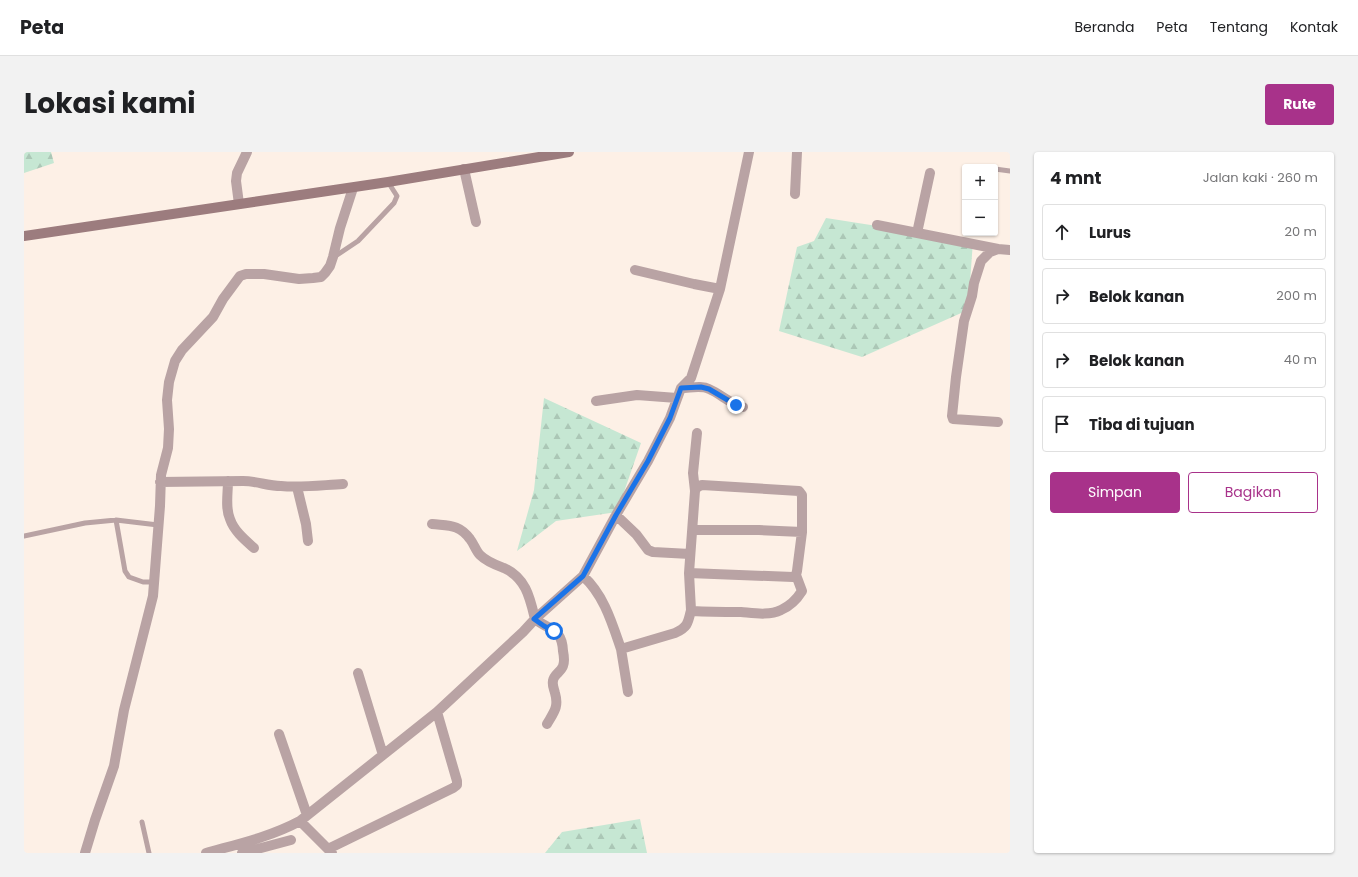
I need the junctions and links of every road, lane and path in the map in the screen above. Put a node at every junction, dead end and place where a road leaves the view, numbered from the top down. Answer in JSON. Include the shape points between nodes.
{"nodes":[{"id":1,"x":246,"y":152,"type":"edge"},
{"id":2,"x":569,"y":152,"type":"edge"},
{"id":3,"x":749,"y":152,"type":"edge"},
{"id":4,"x":798,"y":152,"type":"edge"},
{"id":5,"x":464,"y":169,"type":"junction"},
{"id":6,"x":998,"y":170,"type":"edge"},
{"id":7,"x":1010,"y":171,"type":"edge"},
{"id":8,"x":930,"y":173,"type":"dead end"},
{"id":9,"x":388,"y":182,"type":"junction"},
{"id":10,"x":350,"y":188,"type":"junction"},
{"id":11,"x":795,"y":194,"type":"dead end"},
{"id":12,"x":239,"y":204,"type":"junction"},
{"id":13,"x":476,"y":222,"type":"dead end"},
{"id":14,"x":877,"y":225,"type":"dead end"},
{"id":15,"x":917,"y":233,"type":"junction"},
{"id":16,"x":24,"y":236,"type":"edge"},
{"id":17,"x":998,"y":248,"type":"junction"},
{"id":18,"x":1010,"y":250,"type":"edge"},
{"id":19,"x":333,"y":257,"type":"junction"},
{"id":20,"x":635,"y":270,"type":"dead end"},
{"id":21,"x":720,"y":289,"type":"junction"},
{"id":22,"x":681,"y":388,"type":"junction"},
{"id":23,"x":677,"y":398,"type":"junction"},
{"id":24,"x":596,"y":401,"type":"dead end"},
{"id":25,"x":743,"y":407,"type":"dead end"},
{"id":26,"x":998,"y":422,"type":"dead end"},
{"id":27,"x":697,"y":433,"type":"dead end"},
{"id":28,"x":228,"y":481,"type":"junction"},
{"id":29,"x":160,"y":482,"type":"junction"},
{"id":30,"x":343,"y":484,"type":"dead end"},
{"id":31,"x":297,"y":487,"type":"junction"},
{"id":32,"x":694,"y":491,"type":"junction"},
{"id":33,"x":616,"y":515,"type":"junction"},
{"id":34,"x":116,"y":520,"type":"junction"},
{"id":35,"x":432,"y":524,"type":"dead end"},
{"id":36,"x":158,"y":525,"type":"junction"},
{"id":37,"x":693,"y":530,"type":"junction"},
{"id":38,"x":802,"y":532,"type":"junction"},
{"id":39,"x":24,"y":536,"type":"edge"},
{"id":40,"x":308,"y":541,"type":"dead end"},
{"id":41,"x":254,"y":548,"type":"dead end"},
{"id":42,"x":690,"y":554,"type":"junction"},
{"id":43,"x":689,"y":573,"type":"junction"},
{"id":44,"x":796,"y":575,"type":"junction"},
{"id":45,"x":583,"y":576,"type":"junction"},
{"id":46,"x":155,"y":582,"type":"junction"},
{"id":47,"x":691,"y":610,"type":"junction"},
{"id":48,"x":534,"y":619,"type":"junction"},
{"id":49,"x":621,"y":649,"type":"junction"},
{"id":50,"x":358,"y":673,"type":"dead end"},
{"id":51,"x":628,"y":692,"type":"dead end"},
{"id":52,"x":437,"y":712,"type":"junction"},
{"id":53,"x":547,"y":724,"type":"dead end"},
{"id":54,"x":280,"y":734,"type":"dead end"},
{"id":55,"x":383,"y":755,"type":"junction"},
{"id":56,"x":304,"y":818,"type":"junction"},
{"id":57,"x":142,"y":822,"type":"dead end"},
{"id":58,"x":292,"y":840,"type":"dead end"},
{"id":59,"x":330,"y":851,"type":"edge"},
{"id":60,"x":85,"y":853,"type":"edge"},
{"id":61,"x":149,"y":853,"type":"edge"},
{"id":62,"x":206,"y":853,"type":"edge"},
{"id":63,"x":242,"y":853,"type":"edge"}],
"edges":[{"from":1,"to":12,"type":"street","via":[[237,173]]},
{"from":2,"to":5,"type":"main road"},
{"from":3,"to":21,"type":"street"},
{"from":4,"to":11,"type":"street"},
{"from":5,"to":9,"type":"main road"},
{"from":5,"to":13,"type":"street"},
{"from":6,"to":7,"type":"lane"},
{"from":8,"to":15,"type":"street"},
{"from":9,"to":10,"type":"main road"},
{"from":9,"to":19,"type":"lane","via":[[397,196],[394,203],[358,241]]},
{"from":10,"to":12,"type":"main road"},
{"from":10,"to":19,"type":"street"},
{"from":12,"to":16,"type":"main road"},
{"from":14,"to":15,"type":"street"},
{"from":15,"to":17,"type":"street"},
{"from":17,"to":18,"type":"street"},
{"from":17,"to":26,"type":"street","via":[[981,261],[974,283],[964,321],[952,416],[953,419]]},
{"from":19,"to":29,"type":"street","via":[[330,266],[317,278],[299,279],[264,274],[240,276],[207,324],[174,360],[167,400],[170,429],[168,448]]},
{"from":20,"to":21,"type":"street"},
{"from":21,"to":22,"type":"street","via":[[691,378]]},
{"from":22,"to":23,"type":"street"},
{"from":22,"to":25,"type":"street","via":[[709,389]]},
{"from":23,"to":24,"type":"street","via":[[637,395]]},
{"from":23,"to":33,"type":"street","via":[[670,418],[648,461]]},
{"from":27,"to":32,"type":"street"},
{"from":28,"to":29,"type":"street"},
{"from":28,"to":31,"type":"street","via":[[253,481]]},
{"from":28,"to":41,"type":"street","via":[[227,505],[230,519]]},
{"from":29,"to":36,"type":"street"},
{"from":30,"to":31,"type":"street"},
{"from":31,"to":40,"type":"street"},
{"from":32,"to":37,"type":"street"},
{"from":32,"to":38,"type":"street","via":[[702,485],[799,491],[802,495]]},
{"from":33,"to":42,"type":"street","via":[[648,550]]},
{"from":33,"to":45,"type":"street"},
{"from":34,"to":36,"type":"lane"},
{"from":34,"to":39,"type":"lane","via":[[86,523]]},
{"from":34,"to":46,"type":"lane","via":[[125,571],[129,577],[143,582]]},
{"from":35,"to":48,"type":"street","via":[[456,526],[470,539],[479,555],[515,574],[528,593]]},
{"from":36,"to":46,"type":"street"},
{"from":37,"to":38,"type":"street"},
{"from":37,"to":42,"type":"street"},
{"from":38,"to":44,"type":"street"},
{"from":42,"to":43,"type":"street"},
{"from":43,"to":44,"type":"street","via":[[793,577]]},
{"from":43,"to":47,"type":"street"},
{"from":44,"to":47,"type":"street","via":[[802,591],[781,611],[758,613]]},
{"from":45,"to":48,"type":"street"},
{"from":45,"to":49,"type":"street","via":[[592,584],[608,612]]},
{"from":46,"to":60,"type":"street","via":[[124,710],[114,766]]},
{"from":47,"to":49,"type":"street","via":[[683,629]]},
{"from":48,"to":52,"type":"street"},
{"from":48,"to":53,"type":"street","via":[[558,634],[563,646],[563,668],[552,682],[557,707]]},
{"from":49,"to":51,"type":"street"},
{"from":50,"to":55,"type":"street"},
{"from":52,"to":55,"type":"street"},
{"from":52,"to":59,"type":"street","via":[[457,785]]},
{"from":54,"to":56,"type":"street"},
{"from":55,"to":56,"type":"street"},
{"from":56,"to":59,"type":"street"},
{"from":56,"to":62,"type":"street","via":[[286,829],[259,839]]},
{"from":57,"to":61,"type":"lane"},
{"from":58,"to":63,"type":"street"}]}
